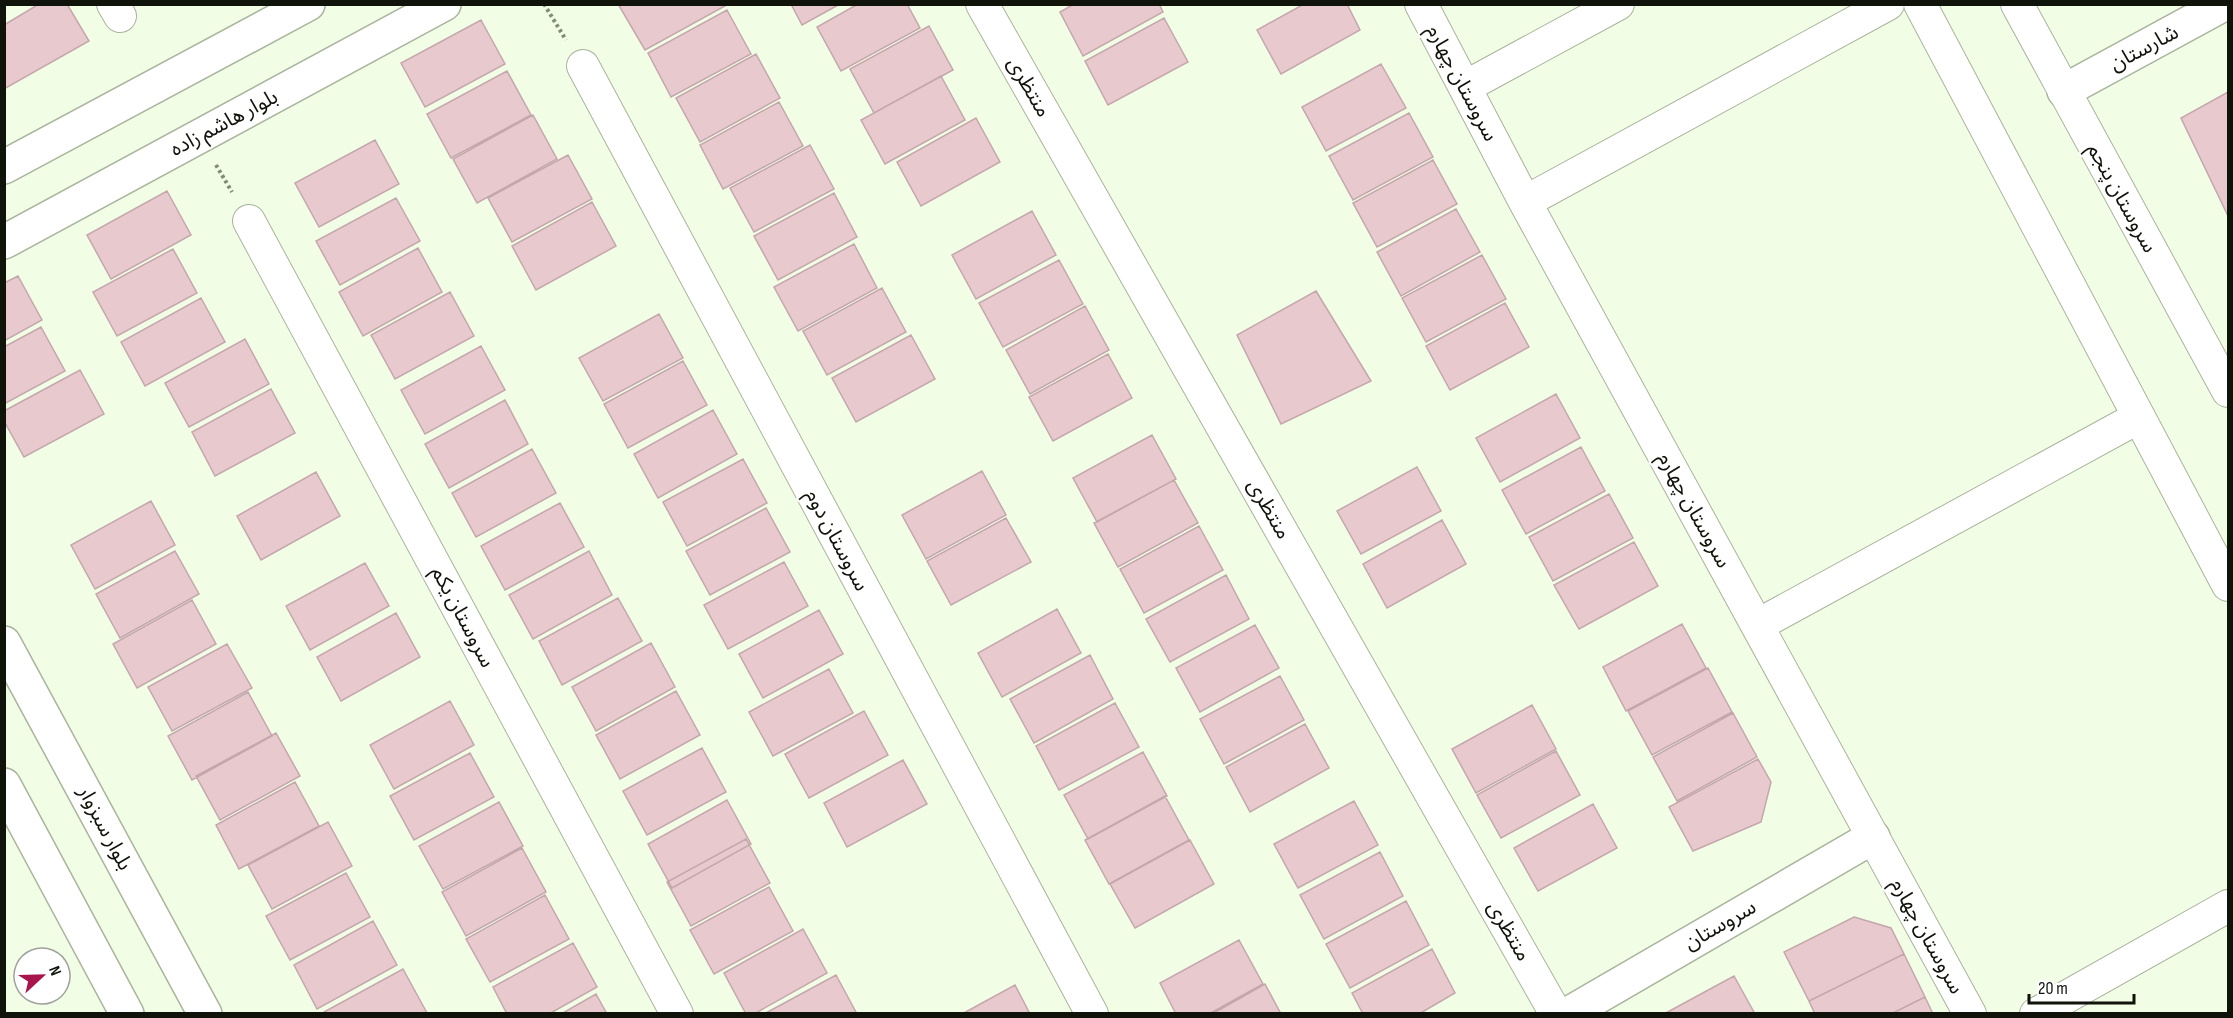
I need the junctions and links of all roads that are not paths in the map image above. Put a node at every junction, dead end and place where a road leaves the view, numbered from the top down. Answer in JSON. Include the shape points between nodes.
{"nodes":[{"id":1,"x":308,"y":4,"type":"edge"},
{"id":2,"x":444,"y":4,"type":"edge"},
{"id":3,"x":982,"y":4,"type":"edge"},
{"id":4,"x":1421,"y":4,"type":"edge"},
{"id":5,"x":1618,"y":4,"type":"edge"},
{"id":6,"x":1888,"y":4,"type":"edge"},
{"id":7,"x":1920,"y":4,"type":"edge"},
{"id":8,"x":2017,"y":4,"type":"edge"},
{"id":9,"x":2224,"y":4,"type":"edge"},
{"id":10,"x":583,"y":66,"type":"road end"},
{"id":11,"x":1465,"y":87,"type":"junction"},
{"id":12,"x":2064,"y":91,"type":"junction"},
{"id":13,"x":4,"y":167,"type":"edge"},
{"id":14,"x":1525,"y":202,"type":"junction"},
{"id":15,"x":249,"y":221,"type":"road end"},
{"id":16,"x":4,"y":242,"type":"edge"},
{"id":17,"x":2229,"y":391,"type":"edge"},
{"id":18,"x":2139,"y":417,"type":"junction"},
{"id":19,"x":2229,"y":585,"type":"edge"},
{"id":20,"x":1758,"y":625,"type":"junction"},
{"id":21,"x":4,"y":643,"type":"edge"},
{"id":22,"x":4,"y":785,"type":"edge"},
{"id":23,"x":1873,"y":837,"type":"junction"},
{"id":24,"x":2229,"y":906,"type":"edge"},
{"id":25,"x":128,"y":1014,"type":"edge"},
{"id":26,"x":204,"y":1014,"type":"edge"},
{"id":27,"x":677,"y":1014,"type":"edge"},
{"id":28,"x":1092,"y":1014,"type":"edge"},
{"id":29,"x":1556,"y":1014,"type":"edge"},
{"id":30,"x":1568,"y":1014,"type":"edge"},
{"id":31,"x":1970,"y":1014,"type":"edge"},
{"id":32,"x":2036,"y":1014,"type":"edge"}],
"edges":[{"from":1,"to":13,"type":"street"},
{"from":2,"to":16,"type":"street","name":"بلوار هاشم زاده"},
{"from":3,"to":29,"type":"street","name":"منتظری"},
{"from":4,"to":11,"type":"street","name":"سروستان چهارم"},
{"from":5,"to":11,"type":"street"},
{"from":6,"to":14,"type":"street"},
{"from":7,"to":18,"type":"street"},
{"from":8,"to":12,"type":"street","name":"سروستان پنجم"},
{"from":9,"to":12,"type":"street","name":"شارستان"},
{"from":10,"to":28,"type":"street","name":"سروستان دوم"},
{"from":11,"to":14,"type":"street","name":"سروستان چهارم"},
{"from":12,"to":17,"type":"street","name":"سروستان پنجم"},
{"from":14,"to":20,"type":"street","name":"سروستان چهارم"},
{"from":15,"to":27,"type":"street","name":"سروستان یکم"},
{"from":18,"to":19,"type":"street"},
{"from":18,"to":20,"type":"street"},
{"from":20,"to":23,"type":"street","name":"سروستان چهارم"},
{"from":21,"to":26,"type":"street","name":"بلوار سبزوار"},
{"from":22,"to":25,"type":"street"},
{"from":23,"to":30,"type":"street","name":"سروستان"},
{"from":23,"to":31,"type":"street","name":"سروستان چهارم"},
{"from":24,"to":32,"type":"street"}]}
